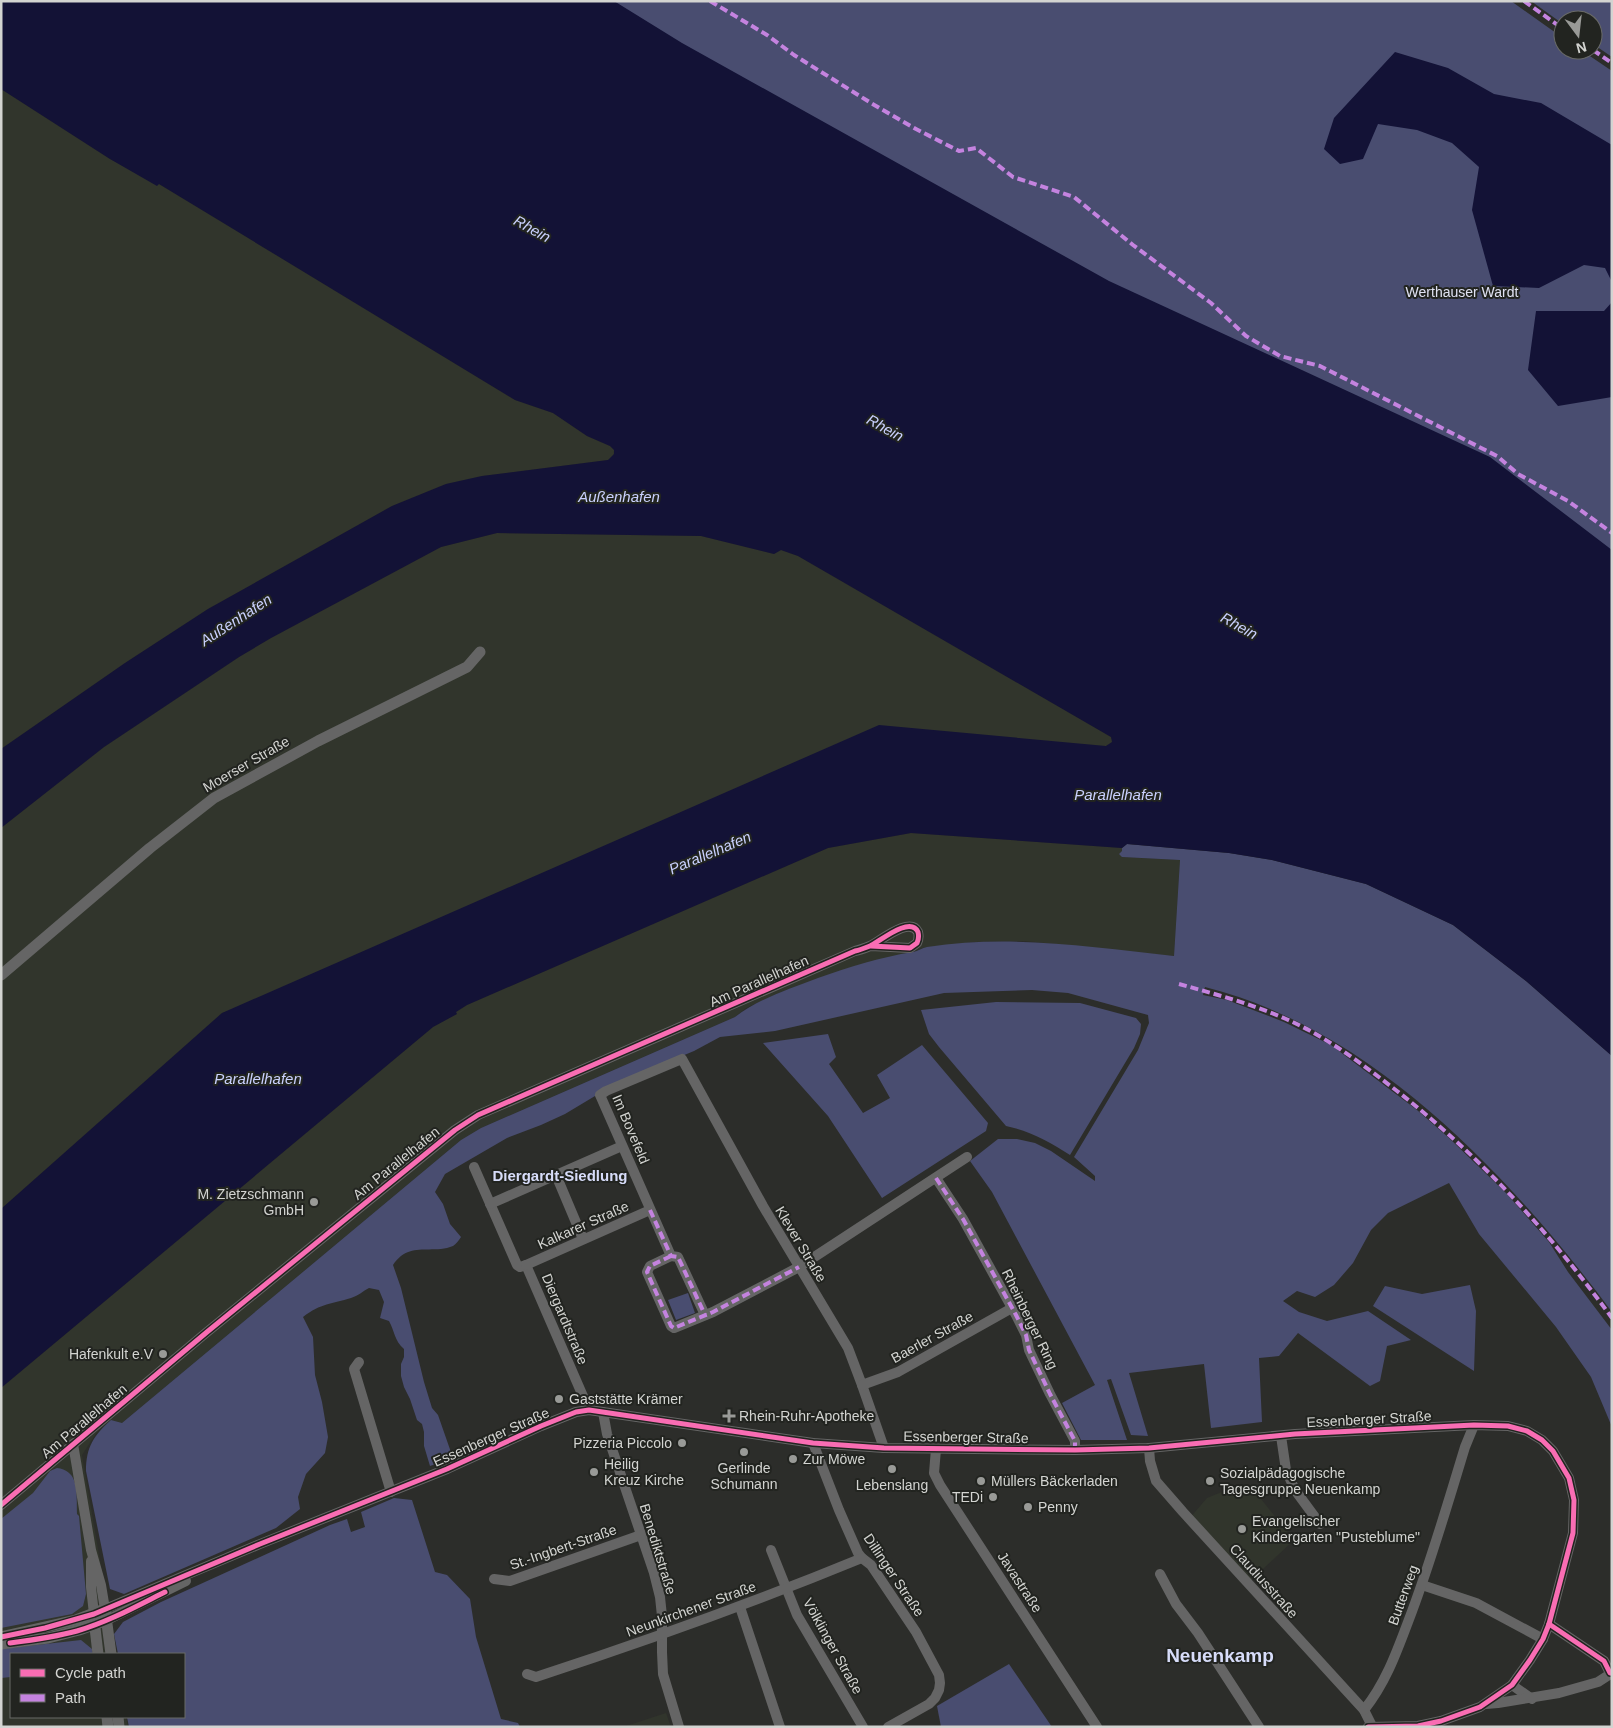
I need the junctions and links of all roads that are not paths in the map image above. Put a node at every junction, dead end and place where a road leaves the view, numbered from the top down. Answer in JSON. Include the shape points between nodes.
{"nodes":[{"id":1,"x":480,"y":652,"type":"dead end"},
{"id":2,"x":871,"y":946,"type":"dead end"},
{"id":3,"x":1,"y":975,"type":"edge"},
{"id":4,"x":682,"y":1059,"type":"joint"},
{"id":5,"x":622,"y":1146,"type":"junction"},
{"id":6,"x":967,"y":1157,"type":"dead end"},
{"id":7,"x":474,"y":1167,"type":"dead end"},
{"id":8,"x":556,"y":1175,"type":"junction"},
{"id":9,"x":936,"y":1178,"type":"junction"},
{"id":10,"x":490,"y":1204,"type":"junction"},
{"id":11,"x":650,"y":1210,"type":"junction"},
{"id":12,"x":583,"y":1239,"type":"junction"},
{"id":13,"x":671,"y":1256,"type":"junction"},
{"id":14,"x":526,"y":1265,"type":"junction"},
{"id":15,"x":799,"y":1267,"type":"junction"},
{"id":16,"x":1012,"y":1308,"type":"junction"},
{"id":17,"x":705,"y":1315,"type":"junction"},
{"id":18,"x":359,"y":1362,"type":"dead end"},
{"id":19,"x":862,"y":1385,"type":"junction"},
{"id":20,"x":590,"y":1410,"type":"junction"},
{"id":21,"x":603,"y":1412,"type":"junction"},
{"id":22,"x":1474,"y":1425,"type":"junction"},
{"id":23,"x":1281,"y":1436,"type":"junction"},
{"id":24,"x":813,"y":1443,"type":"junction"},
{"id":25,"x":73,"y":1444,"type":"junction"},
{"id":26,"x":884,"y":1448,"type":"junction"},
{"id":27,"x":1149,"y":1448,"type":"junction"},
{"id":28,"x":936,"y":1449,"type":"junction"},
{"id":29,"x":1075,"y":1450,"type":"junction"},
{"id":30,"x":391,"y":1492,"type":"junction"},
{"id":31,"x":1,"y":1505,"type":"edge"},
{"id":32,"x":1320,"y":1524,"type":"dead end"},
{"id":33,"x":641,"y":1535,"type":"junction"},
{"id":34,"x":91,"y":1550,"type":"junction"},
{"id":35,"x":771,"y":1550,"type":"dead end"},
{"id":36,"x":862,"y":1558,"type":"junction"},
{"id":37,"x":1160,"y":1574,"type":"dead end"},
{"id":38,"x":494,"y":1579,"type":"dead end"},
{"id":39,"x":1422,"y":1585,"type":"junction"},
{"id":40,"x":787,"y":1589,"type":"junction"},
{"id":41,"x":740,"y":1607,"type":"junction"},
{"id":42,"x":106,"y":1615,"type":"junction"},
{"id":43,"x":94,"y":1620,"type":"junction"},
{"id":44,"x":1549,"y":1624,"type":"junction"},
{"id":45,"x":662,"y":1635,"type":"junction"},
{"id":46,"x":1,"y":1637,"type":"edge"},
{"id":47,"x":1543,"y":1639,"type":"junction"},
{"id":48,"x":1,"y":1644,"type":"edge"},
{"id":49,"x":98,"y":1653,"type":"edge"},
{"id":50,"x":111,"y":1653,"type":"edge"},
{"id":51,"x":1611,"y":1673,"type":"edge"},
{"id":52,"x":527,"y":1674,"type":"dead end"},
{"id":53,"x":1512,"y":1685,"type":"junction"},
{"id":54,"x":1532,"y":1699,"type":"junction"},
{"id":55,"x":1486,"y":1704,"type":"junction"},
{"id":56,"x":1364,"y":1710,"type":"junction"},
{"id":57,"x":1370,"y":1726,"type":"edge"},
{"id":58,"x":679,"y":1727,"type":"edge"},
{"id":59,"x":780,"y":1727,"type":"edge"},
{"id":60,"x":863,"y":1727,"type":"edge"},
{"id":61,"x":888,"y":1727,"type":"edge"},
{"id":62,"x":1097,"y":1727,"type":"edge"},
{"id":63,"x":1259,"y":1727,"type":"edge"}],
"edges":[{"from":1,"to":3,"type":"street","name":"Moerser Straße","via":[[468,668],[320,740],[214,798]]},
{"from":2,"to":25,"type":"street","name":"Am Parallelhafen","via":[[478,1115],[454,1130]]},
{"from":4,"to":5,"type":"street","name":"Im Bovefeld","via":[[600,1095]]},
{"from":4,"to":15,"type":"street","name":"Klever Straße"},
{"from":5,"to":8,"type":"street"},
{"from":5,"to":11,"type":"street","name":"Im Bovefeld"},
{"from":6,"to":9,"type":"street"},
{"from":7,"to":10,"type":"street","name":"Diergardtstraße"},
{"from":8,"to":10,"type":"street"},
{"from":8,"to":12,"type":"street"},
{"from":9,"to":15,"type":"street"},
{"from":9,"to":16,"type":"street","name":"Rheinberger Ring","via":[[963,1219]]},
{"from":10,"to":14,"type":"street","name":"Diergardtstraße","via":[[517,1265]]},
{"from":11,"to":12,"type":"street","name":"Kalkarer Straße"},
{"from":11,"to":13,"type":"street","name":"Im Bovefeld"},
{"from":12,"to":14,"type":"street","name":"Kalkarer Straße"},
{"from":13,"to":17,"type":"street","name":"Im Bovefeld","via":[[678,1257]]},
{"from":13,"to":17,"type":"street","via":[[650,1266],[648,1272],[671,1326],[678,1327]]},
{"from":14,"to":20,"type":"street","name":"Diergardtstraße"},
{"from":15,"to":17,"type":"street"},
{"from":15,"to":19,"type":"street","name":"Klever Straße","via":[[848,1348]]},
{"from":16,"to":19,"type":"street","name":"Baerler Straße","via":[[898,1372]]},
{"from":16,"to":29,"type":"street","name":"Rheinberger Ring","via":[[1026,1335],[1029,1350],[1075,1441]]},
{"from":18,"to":30,"type":"street","via":[[354,1369]]},
{"from":19,"to":26,"type":"street","name":"Klever Straße"},
{"from":20,"to":21,"type":"street","name":"Essenberger Straße"},
{"from":20,"to":30,"type":"street","name":"Essenberger Straße","via":[[541,1426]]},
{"from":21,"to":24,"type":"street","name":"Essenberger Straße"},
{"from":21,"to":33,"type":"street","name":"Benediktstraße","via":[[607,1434]]},
{"from":22,"to":23,"type":"street","name":"Essenberger Straße"},
{"from":22,"to":39,"type":"street","name":"Butterweg"},
{"from":22,"to":44,"type":"street","name":"Essenberger Straße","via":[[1508,1426],[1527,1431],[1553,1451],[1569,1478],[1574,1500],[1573,1533]]},
{"from":23,"to":27,"type":"street","name":"Essenberger Straße"},
{"from":23,"to":32,"type":"street","via":[[1286,1470],[1295,1490]]},
{"from":24,"to":26,"type":"street","name":"Essenberger Straße"},
{"from":24,"to":36,"type":"street","name":"Dillinger Straße"},
{"from":25,"to":31,"type":"street","name":"Am Parallelhafen"},
{"from":25,"to":34,"type":"street"},
{"from":26,"to":28,"type":"street","name":"Essenberger Straße"},
{"from":27,"to":29,"type":"street","name":"Essenberger Straße"},
{"from":27,"to":56,"type":"street","name":"Claudiusstraße","via":[[1156,1482]]},
{"from":28,"to":29,"type":"street","name":"Essenberger Straße"},
{"from":28,"to":62,"type":"street","name":"Javastraße","via":[[934,1473],[940,1485]]},
{"from":30,"to":42,"type":"street","name":"Essenberger Straße","via":[[222,1560]]},
{"from":33,"to":38,"type":"street","name":"St.-Ingbert-Straße","via":[[510,1581]]},
{"from":33,"to":45,"type":"street","name":"Benediktstraße","via":[[660,1597]]},
{"from":34,"to":42,"type":"street","via":[[102,1585]]},
{"from":34,"to":43,"type":"street"},
{"from":35,"to":40,"type":"street","name":"Völklinger Straße"},
{"from":36,"to":40,"type":"street","name":"Neunkirchener Straße"},
{"from":36,"to":61,"type":"street","name":"Dillinger Straße","via":[[871,1565],[916,1632],[939,1675],[939,1690],[935,1698]]},
{"from":37,"to":63,"type":"street","via":[[1176,1604]]},
{"from":39,"to":47,"type":"street","via":[[1476,1603]]},
{"from":39,"to":56,"type":"street","name":"Butterweg","via":[[1386,1678]]},
{"from":40,"to":41,"type":"street","name":"Neunkirchener Straße"},
{"from":40,"to":60,"type":"street","name":"Völklinger Straße","via":[[797,1615]]},
{"from":41,"to":45,"type":"street","name":"Neunkirchener Straße"},
{"from":41,"to":59,"type":"street"},
{"from":42,"to":43,"type":"street","name":"Essenberger Straße"},
{"from":42,"to":50,"type":"street"},
{"from":43,"to":46,"type":"street","name":"Essenberger Straße"},
{"from":43,"to":48,"type":"street","name":"Essenberger Straße","via":[[48,1638]]},
{"from":43,"to":49,"type":"street"},
{"from":44,"to":47,"type":"street","name":"Essenberger Straße"},
{"from":44,"to":51,"type":"street","via":[[1604,1661]]},
{"from":45,"to":52,"type":"street","name":"Neunkirchener Straße","via":[[536,1677]]},
{"from":45,"to":58,"type":"street","name":"Benediktstraße","via":[[663,1674]]},
{"from":47,"to":53,"type":"street","name":"Essenberger Straße"},
{"from":51,"to":54,"type":"street","via":[[1598,1682]]},
{"from":53,"to":54,"type":"street"},
{"from":53,"to":55,"type":"street","name":"Essenberger Straße"},
{"from":54,"to":55,"type":"street"},
{"from":55,"to":57,"type":"street","via":[[1418,1726]]},
{"from":56,"to":57,"type":"street","name":"Claudiusstraße"}]}
